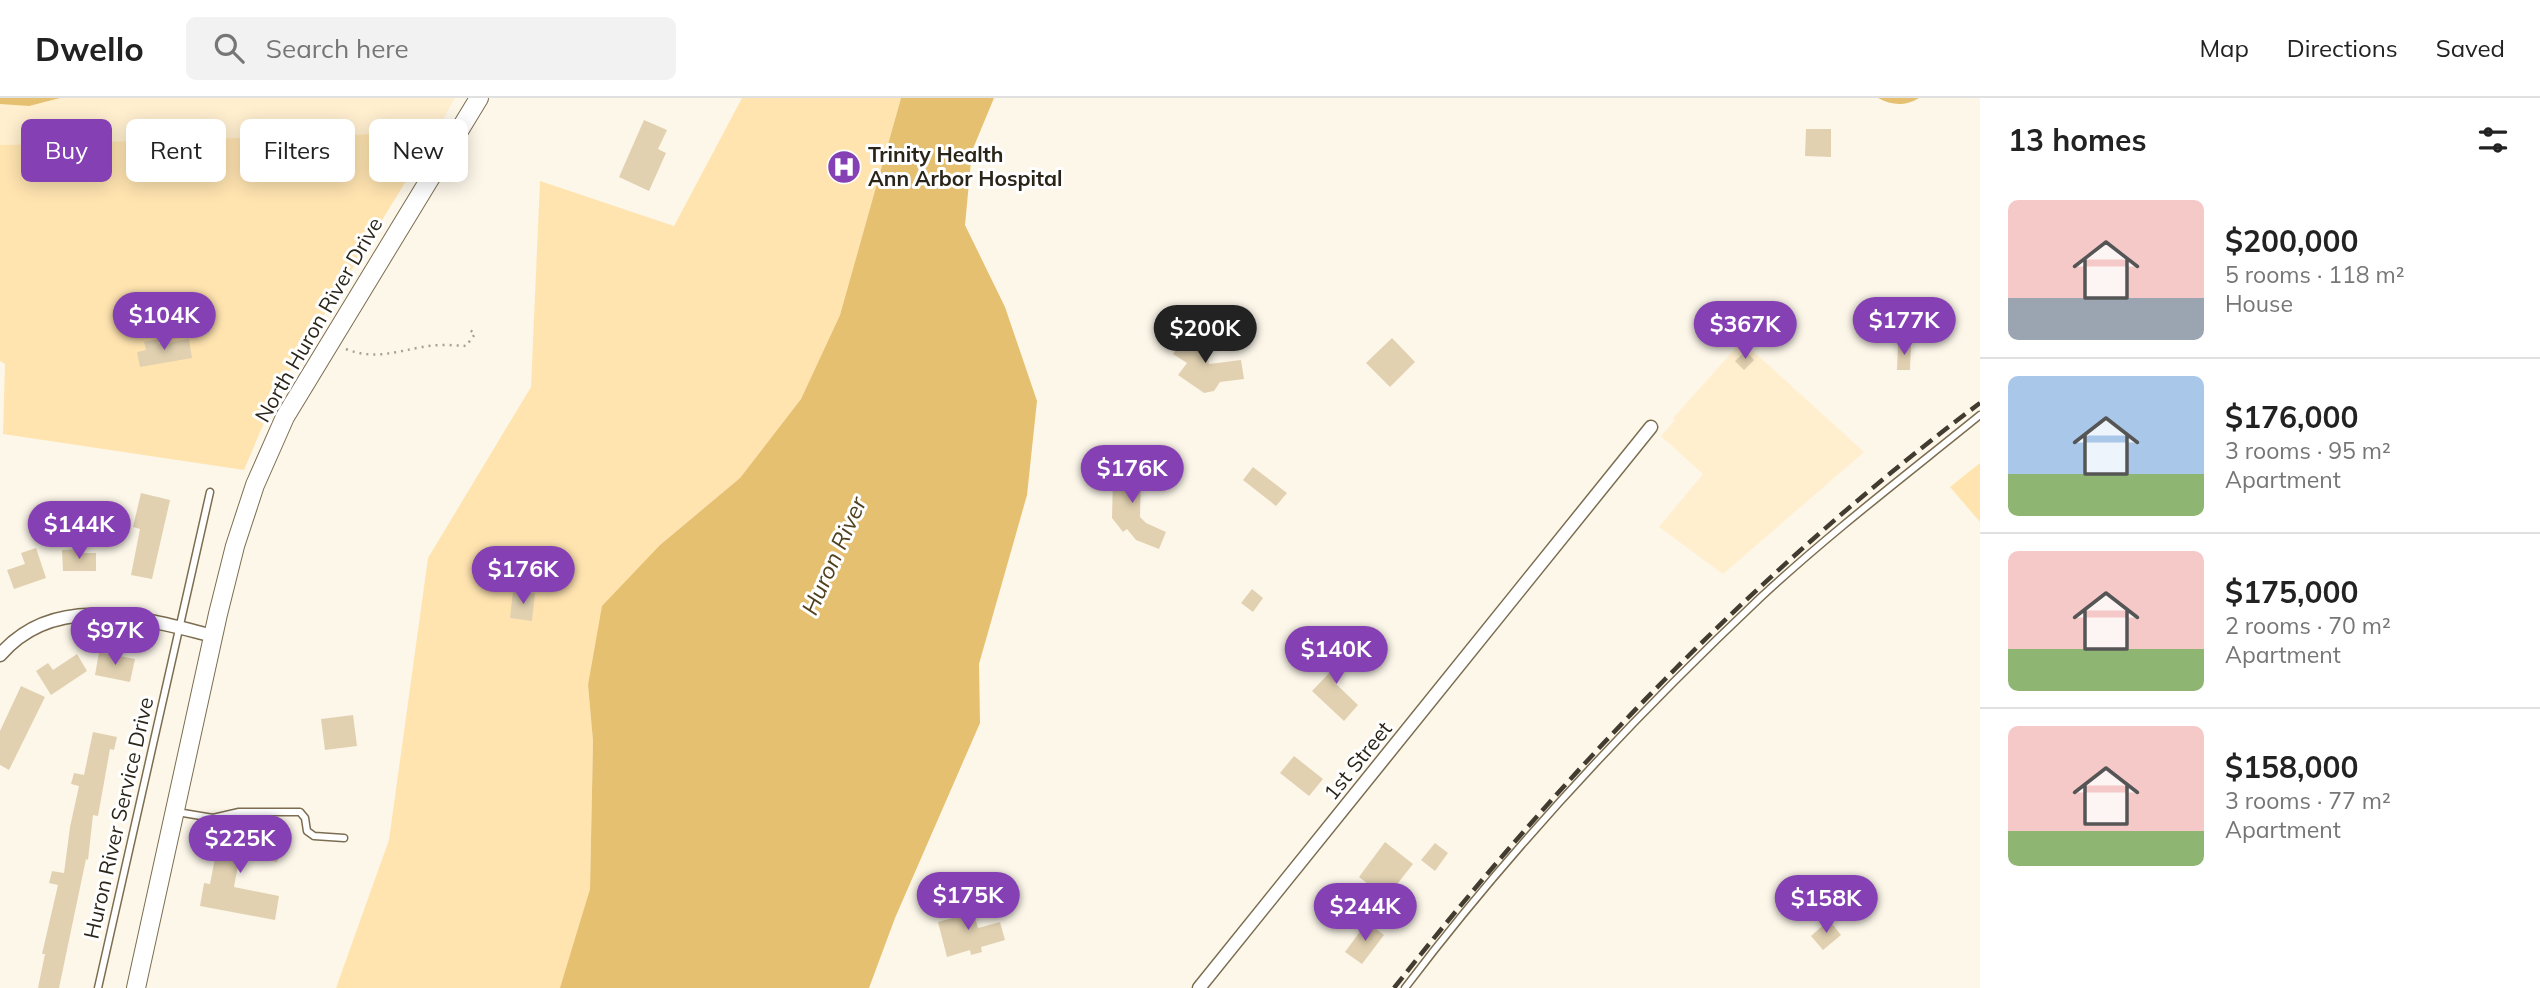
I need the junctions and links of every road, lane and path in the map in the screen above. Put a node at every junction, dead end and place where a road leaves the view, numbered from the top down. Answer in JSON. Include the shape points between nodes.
{"nodes":[{"id":1,"x":479,"y":98,"type":"edge"},
{"id":2,"x":469,"y":328,"type":"dead end"},
{"id":3,"x":330,"y":343,"type":"junction"},
{"id":4,"x":1980,"y":415,"type":"edge"},
{"id":5,"x":1651,"y":427,"type":"dead end"},
{"id":6,"x":210,"y":492,"type":"dead end"},
{"id":7,"x":178,"y":627,"type":"junction"},
{"id":8,"x":214,"y":636,"type":"junction"},
{"id":9,"x":0,"y":655,"type":"edge"},
{"id":10,"x":175,"y":812,"type":"junction"},
{"id":11,"x":344,"y":838,"type":"dead end"},
{"id":12,"x":98,"y":988,"type":"edge"},
{"id":13,"x":136,"y":988,"type":"edge"},
{"id":14,"x":1199,"y":988,"type":"edge"},
{"id":15,"x":1405,"y":988,"type":"edge"}],
"edges":[{"from":1,"to":3,"type":"main road","name":"North Huron River Drive"},
{"from":2,"to":3,"type":"path","via":[[475,334],[466,346],[423,346],[380,356]]},
{"from":3,"to":8,"type":"main road","name":"North Huron River Drive","via":[[285,417],[255,485]]},
{"from":4,"to":15,"type":"lane","via":[[1856,514],[1669,688],[1457,919]]},
{"from":5,"to":14,"type":"street","name":"1st Street"},
{"from":6,"to":7,"type":"lane","name":"Huron River Service Drive"},
{"from":7,"to":8,"type":"street"},
{"from":7,"to":9,"type":"street","via":[[106,614],[59,617],[32,628]]},
{"from":7,"to":12,"type":"lane","name":"Huron River Service Drive"},
{"from":8,"to":10,"type":"main road","name":"North Huron River Drive"},
{"from":10,"to":11,"type":"lane","via":[[213,818],[239,812],[300,812],[307,831],[314,836]]},
{"from":10,"to":13,"type":"main road","name":"North Huron River Drive"}]}
